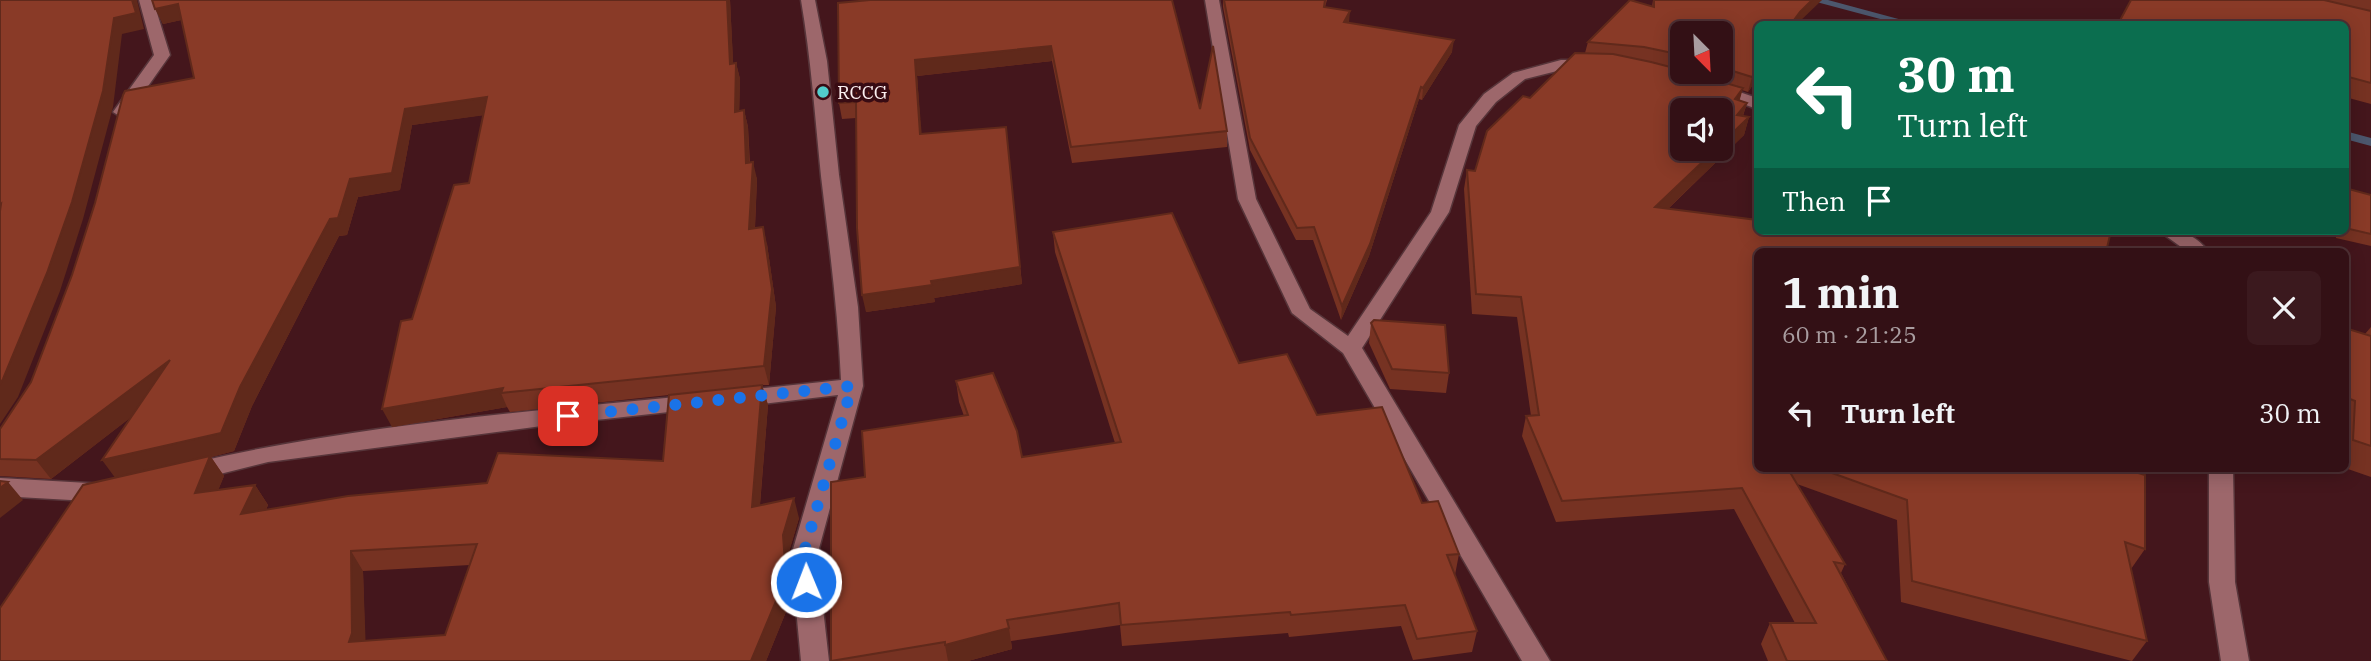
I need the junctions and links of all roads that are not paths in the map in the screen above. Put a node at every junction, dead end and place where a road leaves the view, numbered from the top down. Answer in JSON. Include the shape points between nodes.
{"nodes":[{"id":1,"x":146,"y":0,"type":"edge"},
{"id":2,"x":808,"y":0,"type":"edge"},
{"id":3,"x":1212,"y":0,"type":"edge"},
{"id":4,"x":1601,"y":65,"type":"edge"},
{"id":5,"x":1702,"y":84,"type":"edge"},
{"id":6,"x":1754,"y":103,"type":"edge"},
{"id":7,"x":117,"y":129,"type":"edge"},
{"id":8,"x":2177,"y":235,"type":"edge"},
{"id":9,"x":2195,"y":248,"type":"edge"},
{"id":10,"x":1351,"y":348,"type":"junction"},
{"id":11,"x":852,"y":386,"type":"junction"},
{"id":12,"x":2221,"y":472,"type":"edge"},
{"id":13,"x":165,"y":478,"type":"edge"},
{"id":14,"x":0,"y":488,"type":"edge"},
{"id":15,"x":127,"y":488,"type":"edge"},
{"id":16,"x":815,"y":661,"type":"edge"},
{"id":17,"x":1536,"y":661,"type":"edge"},
{"id":18,"x":2235,"y":661,"type":"edge"}],
"edges":[{"from":1,"to":7,"type":"street","via":[[162,55],[122,110]]},
{"from":2,"to":11,"type":"street","via":[[848,307]]},
{"from":3,"to":10,"type":"street","via":[[1247,198],[1302,313]]},
{"from":4,"to":10,"type":"street","via":[[1561,65],[1519,76],[1490,98],[1468,125],[1440,212]]},
{"from":5,"to":6,"type":"street"},
{"from":8,"to":9,"type":"street"},
{"from":10,"to":17,"type":"street"},
{"from":11,"to":13,"type":"street","via":[[542,418],[268,454]]},
{"from":11,"to":16,"type":"street","via":[[803,556]]},
{"from":12,"to":18,"type":"street","via":[[2222,582]]},
{"from":14,"to":15,"type":"street","via":[[101,494]]}]}
